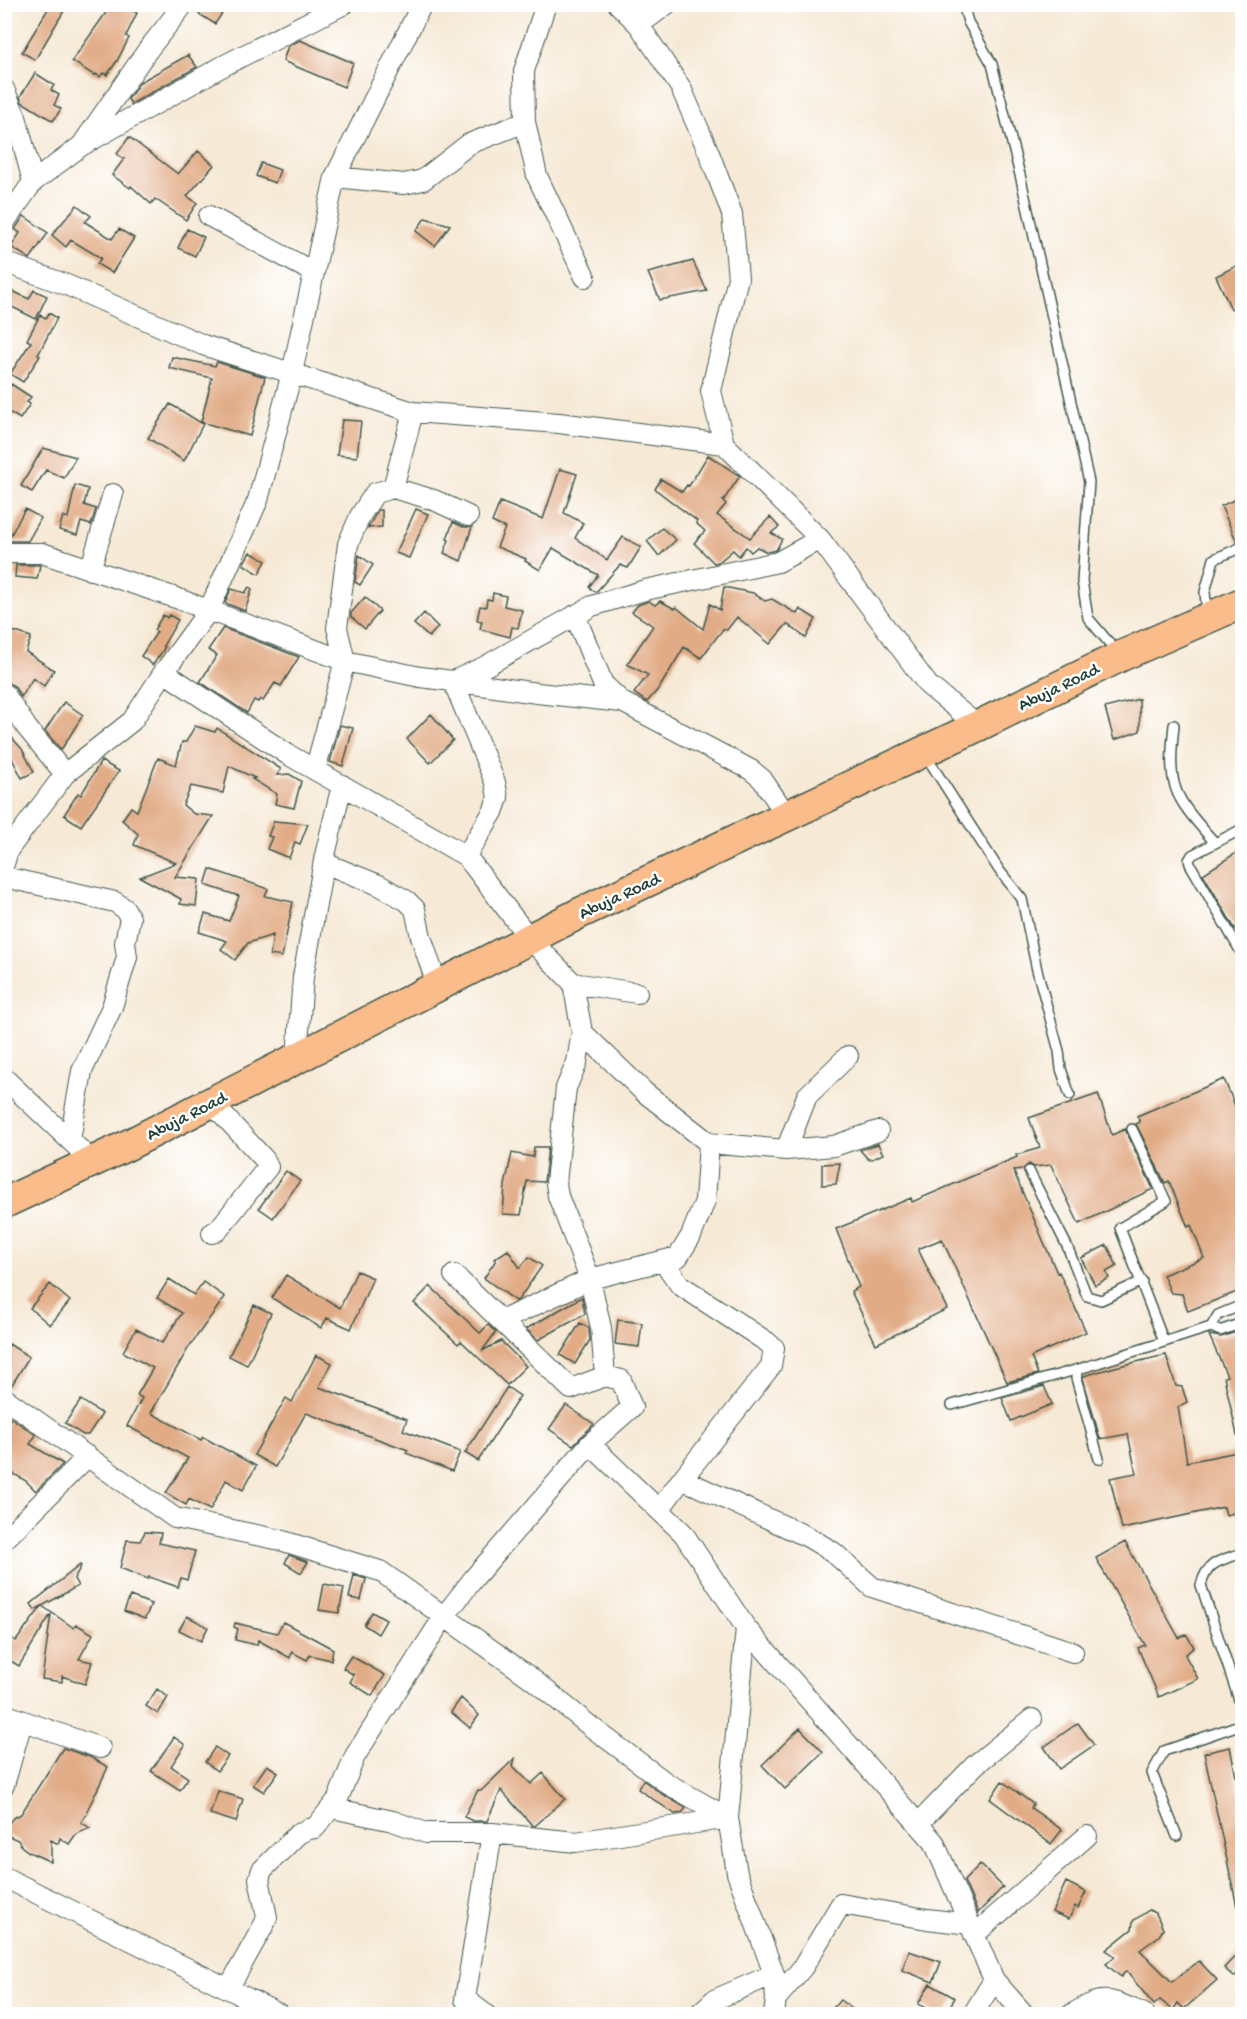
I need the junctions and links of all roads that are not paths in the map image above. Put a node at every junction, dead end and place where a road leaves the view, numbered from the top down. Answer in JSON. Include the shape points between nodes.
{"nodes":[{"id":1,"x":184,"y":4,"type":"edge"},
{"id":2,"x":344,"y":4,"type":"edge"},
{"id":3,"x":422,"y":4,"type":"edge"},
{"id":4,"x":546,"y":4,"type":"edge"},
{"id":5,"x":618,"y":4,"type":"edge"},
{"id":6,"x":667,"y":4,"type":"edge"},
{"id":7,"x":963,"y":4,"type":"edge"},
{"id":8,"x":639,"y":25,"type":"junction"},
{"id":9,"x":4,"y":89,"type":"edge"},
{"id":10,"x":525,"y":122,"type":"junction"},
{"id":11,"x":81,"y":146,"type":"junction"},
{"id":12,"x":335,"y":177,"type":"junction"},
{"id":13,"x":33,"y":182,"type":"junction"},
{"id":14,"x":209,"y":216,"type":"dead end"},
{"id":15,"x":4,"y":223,"type":"edge"},
{"id":16,"x":4,"y":262,"type":"edge"},
{"id":17,"x":313,"y":272,"type":"junction"},
{"id":18,"x":585,"y":277,"type":"dead end"},
{"id":19,"x":292,"y":373,"type":"junction"},
{"id":20,"x":413,"y":412,"type":"junction"},
{"id":21,"x":724,"y":444,"type":"junction"},
{"id":22,"x":393,"y":488,"type":"junction"},
{"id":23,"x":113,"y":494,"type":"dead end"},
{"id":24,"x":468,"y":516,"type":"dead end"},
{"id":25,"x":820,"y":539,"type":"junction"},
{"id":26,"x":1242,"y":547,"type":"edge"},
{"id":27,"x":4,"y":553,"type":"edge"},
{"id":28,"x":90,"y":570,"type":"junction"},
{"id":29,"x":1242,"y":603,"type":"edge"},
{"id":30,"x":209,"y":610,"type":"junction"},
{"id":31,"x":575,"y":615,"type":"junction"},
{"id":32,"x":1208,"y":620,"type":"junction"},
{"id":33,"x":1120,"y":656,"type":"junction"},
{"id":34,"x":345,"y":661,"type":"junction"},
{"id":35,"x":164,"y":672,"type":"junction"},
{"id":36,"x":453,"y":681,"type":"junction"},
{"id":37,"x":4,"y":693,"type":"edge"},
{"id":38,"x":622,"y":702,"type":"junction"},
{"id":39,"x":1174,"y":725,"type":"dead end"},
{"id":40,"x":978,"y":726,"type":"junction"},
{"id":41,"x":923,"y":751,"type":"junction"},
{"id":42,"x":315,"y":770,"type":"junction"},
{"id":43,"x":65,"y":774,"type":"junction"},
{"id":44,"x":342,"y":785,"type":"junction"},
{"id":45,"x":787,"y":816,"type":"junction"},
{"id":46,"x":1242,"y":829,"type":"edge"},
{"id":47,"x":1215,"y":843,"type":"junction"},
{"id":48,"x":466,"y":856,"type":"junction"},
{"id":49,"x":324,"y":862,"type":"junction"},
{"id":50,"x":4,"y":864,"type":"edge"},
{"id":51,"x":4,"y":877,"type":"edge"},
{"id":52,"x":529,"y":938,"type":"junction"},
{"id":53,"x":1242,"y":954,"type":"edge"},
{"id":54,"x":573,"y":983,"type":"junction"},
{"id":55,"x":437,"y":985,"type":"junction"},
{"id":56,"x":637,"y":993,"type":"dead end"},
{"id":57,"x":582,"y":1032,"type":"junction"},
{"id":58,"x":848,"y":1056,"type":"dead end"},
{"id":59,"x":297,"y":1057,"type":"junction"},
{"id":60,"x":4,"y":1078,"type":"edge"},
{"id":61,"x":1070,"y":1095,"type":"dead end"},
{"id":62,"x":211,"y":1102,"type":"junction"},
{"id":63,"x":1132,"y":1129,"type":"dead end"},
{"id":64,"x":878,"y":1131,"type":"dead end"},
{"id":65,"x":70,"y":1140,"type":"junction"},
{"id":66,"x":709,"y":1143,"type":"junction"},
{"id":67,"x":786,"y":1150,"type":"junction"},
{"id":68,"x":93,"y":1162,"type":"junction"},
{"id":69,"x":1029,"y":1171,"type":"dead end"},
{"id":70,"x":4,"y":1203,"type":"edge"},
{"id":71,"x":212,"y":1233,"type":"dead end"},
{"id":72,"x":664,"y":1262,"type":"junction"},
{"id":73,"x":454,"y":1275,"type":"dead end"},
{"id":74,"x":590,"y":1279,"type":"junction"},
{"id":75,"x":1142,"y":1281,"type":"junction"},
{"id":76,"x":1242,"y":1305,"type":"edge"},
{"id":77,"x":501,"y":1321,"type":"junction"},
{"id":78,"x":1242,"y":1323,"type":"edge"},
{"id":79,"x":1211,"y":1327,"type":"junction"},
{"id":80,"x":1164,"y":1342,"type":"junction"},
{"id":81,"x":1079,"y":1370,"type":"junction"},
{"id":82,"x":605,"y":1377,"type":"junction"},
{"id":83,"x":4,"y":1398,"type":"edge"},
{"id":84,"x":952,"y":1406,"type":"dead end"},
{"id":85,"x":590,"y":1444,"type":"junction"},
{"id":86,"x":88,"y":1456,"type":"junction"},
{"id":87,"x":1099,"y":1459,"type":"dead end"},
{"id":88,"x":682,"y":1479,"type":"junction"},
{"id":89,"x":659,"y":1510,"type":"junction"},
{"id":90,"x":7,"y":1535,"type":"edge"},
{"id":91,"x":1242,"y":1553,"type":"edge"},
{"id":92,"x":443,"y":1618,"type":"junction"},
{"id":93,"x":746,"y":1628,"type":"junction"},
{"id":94,"x":1072,"y":1652,"type":"dead end"},
{"id":95,"x":1242,"y":1709,"type":"edge"},
{"id":96,"x":14,"y":1718,"type":"edge"},
{"id":97,"x":1032,"y":1719,"type":"dead end"},
{"id":98,"x":1242,"y":1724,"type":"edge"},
{"id":99,"x":100,"y":1748,"type":"dead end"},
{"id":100,"x":4,"y":1785,"type":"edge"},
{"id":101,"x":332,"y":1808,"type":"junction"},
{"id":102,"x":728,"y":1818,"type":"junction"},
{"id":103,"x":918,"y":1824,"type":"junction"},
{"id":104,"x":492,"y":1833,"type":"junction"},
{"id":105,"x":1087,"y":1836,"type":"dead end"},
{"id":106,"x":1177,"y":1836,"type":"dead end"},
{"id":107,"x":4,"y":1877,"type":"edge"},
{"id":108,"x":972,"y":1929,"type":"junction"},
{"id":109,"x":774,"y":1974,"type":"junction"},
{"id":110,"x":994,"y":1980,"type":"junction"},
{"id":111,"x":228,"y":1989,"type":"junction"},
{"id":112,"x":775,"y":2007,"type":"edge"},
{"id":113,"x":279,"y":2014,"type":"edge"},
{"id":114,"x":485,"y":2014,"type":"edge"},
{"id":115,"x":699,"y":2014,"type":"edge"},
{"id":116,"x":973,"y":2014,"type":"edge"},
{"id":117,"x":1024,"y":2014,"type":"edge"},
{"id":118,"x":1072,"y":2014,"type":"edge"},
{"id":119,"x":1144,"y":2014,"type":"edge"}],
"edges":[{"from":1,"to":11,"type":"street"},
{"from":2,"to":11,"type":"street"},
{"from":3,"to":12,"type":"street"},
{"from":4,"to":10,"type":"street","via":[[524,71]]},
{"from":5,"to":8,"type":"street"},
{"from":6,"to":8,"type":"street"},
{"from":7,"to":33,"type":"lane","via":[[968,22],[992,64],[1089,482],[1082,581],[1088,618]]},
{"from":8,"to":21,"type":"street","via":[[681,88],[732,214],[738,278],[711,391]]},
{"from":9,"to":13,"type":"street","via":[[16,117]]},
{"from":10,"to":12,"type":"street","via":[[469,144],[423,180],[404,184]]},
{"from":10,"to":18,"type":"street","via":[[537,176]]},
{"from":11,"to":13,"type":"street"},
{"from":12,"to":17,"type":"street"},
{"from":13,"to":15,"type":"street"},
{"from":14,"to":17,"type":"street"},
{"from":16,"to":19,"type":"street","via":[[67,285],[203,345]]},
{"from":17,"to":19,"type":"street"},
{"from":19,"to":20,"type":"street"},
{"from":19,"to":30,"type":"street","via":[[258,500]]},
{"from":20,"to":21,"type":"street","via":[[559,423]]},
{"from":20,"to":22,"type":"street"},
{"from":21,"to":25,"type":"street"},
{"from":22,"to":24,"type":"street","via":[[434,500]]},
{"from":22,"to":34,"type":"street","via":[[375,493],[348,544],[337,628]]},
{"from":23,"to":28,"type":"street"},
{"from":25,"to":31,"type":"street","via":[[778,562],[645,590]]},
{"from":25,"to":40,"type":"street","via":[[928,685]]},
{"from":26,"to":32,"type":"lane","via":[[1214,559],[1205,592]]},
{"from":27,"to":28,"type":"street","via":[[42,553]]},
{"from":28,"to":30,"type":"street"},
{"from":29,"to":32,"type":"main road","name":"Abuja Road"},
{"from":30,"to":34,"type":"street"},
{"from":30,"to":35,"type":"street"},
{"from":31,"to":36,"type":"street"},
{"from":31,"to":38,"type":"street","via":[[603,684]]},
{"from":32,"to":33,"type":"main road","name":"Abuja Road"},
{"from":33,"to":40,"type":"main road","name":"Abuja Road"},
{"from":34,"to":36,"type":"street"},
{"from":34,"to":42,"type":"street"},
{"from":35,"to":42,"type":"street"},
{"from":35,"to":43,"type":"street","via":[[132,721]]},
{"from":36,"to":38,"type":"street"},
{"from":36,"to":48,"type":"street","via":[[498,798]]},
{"from":37,"to":43,"type":"street"},
{"from":38,"to":45,"type":"street","via":[[751,770],[762,779]]},
{"from":39,"to":47,"type":"lane","via":[[1170,761],[1175,790]]},
{"from":40,"to":41,"type":"main road","name":"Abuja Road"},
{"from":41,"to":45,"type":"main road","name":"Abuja Road"},
{"from":41,"to":61,"type":"lane","via":[[1022,899]]},
{"from":42,"to":44,"type":"street"},
{"from":43,"to":50,"type":"street","via":[[9,850]]},
{"from":44,"to":48,"type":"street"},
{"from":44,"to":49,"type":"street"},
{"from":45,"to":52,"type":"main road","name":"Abuja Road"},
{"from":46,"to":47,"type":"lane"},
{"from":47,"to":53,"type":"lane","via":[[1189,860]]},
{"from":48,"to":52,"type":"street"},
{"from":49,"to":55,"type":"street","via":[[379,885],[415,909]]},
{"from":49,"to":59,"type":"street","via":[[303,977]]},
{"from":51,"to":65,"type":"street","via":[[115,902],[130,918],[124,943],[127,957],[112,1007],[82,1071]]},
{"from":52,"to":54,"type":"street"},
{"from":52,"to":55,"type":"main road","name":"Abuja Road"},
{"from":54,"to":56,"type":"street"},
{"from":54,"to":57,"type":"street"},
{"from":55,"to":59,"type":"main road","name":"Abuja Road"},
{"from":57,"to":66,"type":"street","via":[[644,1092]]},
{"from":57,"to":74,"type":"street","via":[[577,1062],[566,1088],[556,1183]]},
{"from":58,"to":67,"type":"street","via":[[807,1096]]},
{"from":59,"to":62,"type":"main road","name":"Abuja Road"},
{"from":60,"to":65,"type":"street"},
{"from":62,"to":68,"type":"main road","name":"Abuja Road"},
{"from":62,"to":71,"type":"street","via":[[266,1160],[268,1167]]},
{"from":63,"to":75,"type":"lane","via":[[1166,1200],[1120,1228]]},
{"from":64,"to":67,"type":"street","via":[[834,1146]]},
{"from":65,"to":68,"type":"street"},
{"from":66,"to":67,"type":"street"},
{"from":66,"to":72,"type":"street","via":[[705,1201],[678,1257]]},
{"from":68,"to":70,"type":"main road","name":"Abuja Road"},
{"from":69,"to":75,"type":"lane","via":[[1087,1296],[1101,1300]]},
{"from":72,"to":74,"type":"street"},
{"from":72,"to":88,"type":"street","via":[[680,1285],[774,1348],[771,1366]]},
{"from":73,"to":77,"type":"street"},
{"from":74,"to":77,"type":"street"},
{"from":74,"to":82,"type":"street","via":[[602,1328]]},
{"from":75,"to":80,"type":"lane"},
{"from":76,"to":79,"type":"lane","via":[[1218,1315]]},
{"from":77,"to":82,"type":"street","via":[[571,1389]]},
{"from":78,"to":79,"type":"lane","via":[[1220,1331]]},
{"from":79,"to":80,"type":"lane"},
{"from":80,"to":81,"type":"lane"},
{"from":81,"to":84,"type":"lane"},
{"from":81,"to":87,"type":"lane","via":[[1076,1378]]},
{"from":82,"to":85,"type":"street","via":[[621,1380],[632,1407]]},
{"from":83,"to":86,"type":"street"},
{"from":85,"to":89,"type":"street"},
{"from":85,"to":92,"type":"street"},
{"from":86,"to":90,"type":"street"},
{"from":86,"to":92,"type":"street","via":[[175,1518],[280,1540],[380,1571]]},
{"from":88,"to":89,"type":"street"},
{"from":88,"to":94,"type":"street","via":[[808,1537],[833,1552],[872,1587]]},
{"from":89,"to":93,"type":"street","via":[[683,1533]]},
{"from":91,"to":95,"type":"lane","via":[[1211,1564],[1202,1585]]},
{"from":92,"to":101,"type":"street","via":[[355,1756]]},
{"from":92,"to":102,"type":"street","via":[[531,1678],[668,1784]]},
{"from":93,"to":102,"type":"street"},
{"from":93,"to":103,"type":"street"},
{"from":96,"to":99,"type":"street"},
{"from":96,"to":100,"type":"street"},
{"from":97,"to":103,"type":"street","via":[[975,1765]]},
{"from":98,"to":106,"type":"lane","via":[[1164,1751],[1152,1773]]},
{"from":101,"to":104,"type":"street","via":[[393,1821],[426,1833]]},
{"from":101,"to":111,"type":"street","via":[[315,1828],[298,1834],[262,1870],[259,1878],[267,1917]]},
{"from":102,"to":104,"type":"street","via":[[576,1842]]},
{"from":102,"to":109,"type":"street","via":[[737,1873]]},
{"from":103,"to":108,"type":"street","via":[[934,1842]]},
{"from":104,"to":114,"type":"street","via":[[465,2000]]},
{"from":105,"to":108,"type":"street"},
{"from":107,"to":111,"type":"street"},
{"from":108,"to":110,"type":"street"},
{"from":108,"to":112,"type":"street","via":[[841,1904]]},
{"from":109,"to":112,"type":"street"},
{"from":109,"to":115,"type":"street","via":[[714,2000]]},
{"from":110,"to":116,"type":"street"},
{"from":110,"to":117,"type":"street"},
{"from":111,"to":113,"type":"street"},
{"from":118,"to":119,"type":"street","via":[[1100,2000],[1112,2000]]}]}
